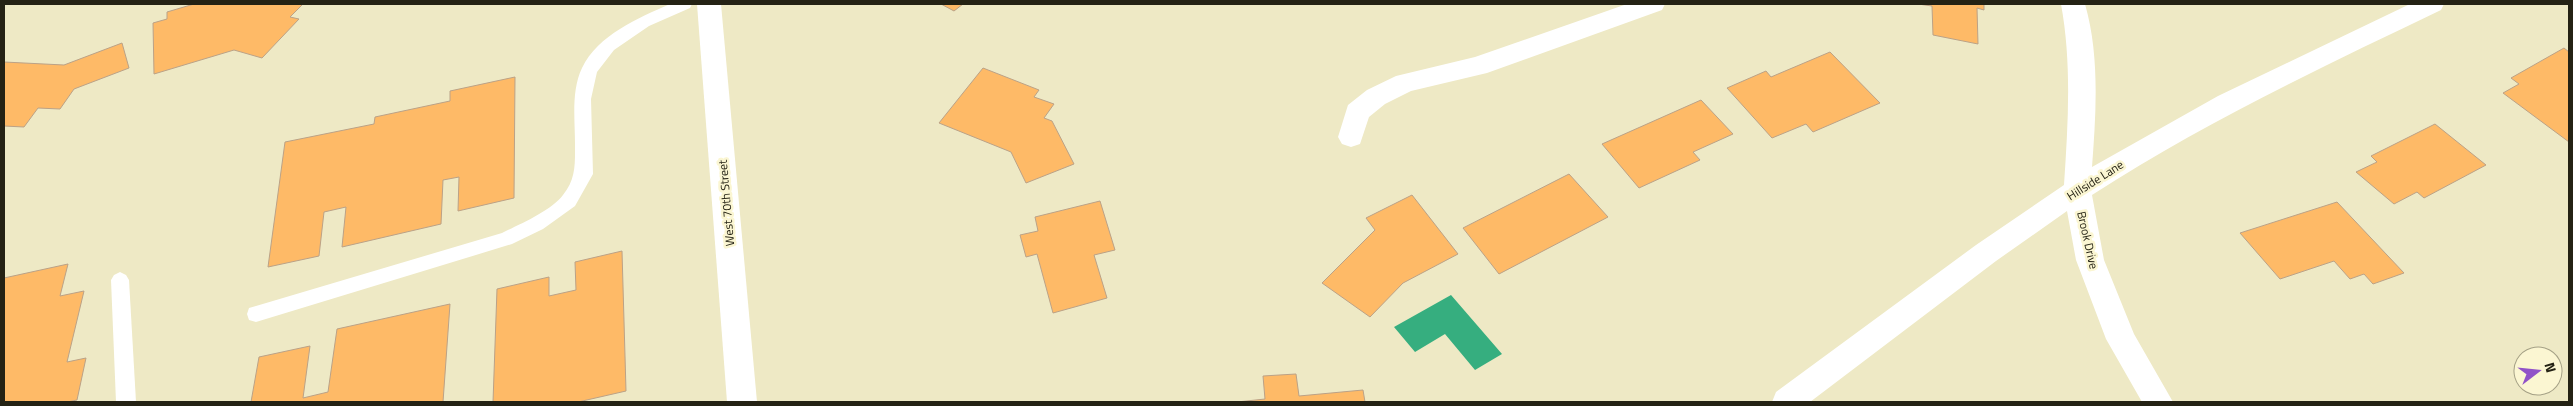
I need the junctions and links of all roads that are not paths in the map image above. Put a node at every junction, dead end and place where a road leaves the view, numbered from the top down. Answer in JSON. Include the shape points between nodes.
{"nodes":[{"id":1,"x":684,"y":4,"type":"edge"},
{"id":2,"x":709,"y":4,"type":"edge"},
{"id":3,"x":1653,"y":4,"type":"edge"},
{"id":4,"x":2073,"y":4,"type":"edge"},
{"id":5,"x":2432,"y":4,"type":"edge"},
{"id":6,"x":1351,"y":137,"type":"dead end"},
{"id":7,"x":2077,"y":190,"type":"junction"},
{"id":8,"x":120,"y":280,"type":"dead end"},
{"id":9,"x":256,"y":314,"type":"dead end"},
{"id":10,"x":126,"y":402,"type":"edge"},
{"id":11,"x":742,"y":402,"type":"edge"},
{"id":12,"x":1787,"y":402,"type":"edge"},
{"id":13,"x":2158,"y":402,"type":"edge"}],
"edges":[{"from":1,"to":9,"type":"lane","via":[[643,22],[608,46],[589,70],[583,99],[584,174],[569,201],[537,224],[506,239]]},
{"from":2,"to":11,"type":"street","name":"West 70th Street"},
{"from":3,"to":6,"type":"street","via":[[1478,66],[1405,83],[1376,97],[1357,112]]},
{"from":4,"to":7,"type":"street","name":"Brook Drive","via":[[2078,24],[2083,105]]},
{"from":5,"to":7,"type":"street","name":"Hillside Lane","via":[[2240,96]]},
{"from":7,"to":12,"type":"street","name":"Hillside Lane"},
{"from":7,"to":13,"type":"street","name":"Brook Drive","via":[[2090,260],[2120,339]]},
{"from":8,"to":10,"type":"lane"}]}
